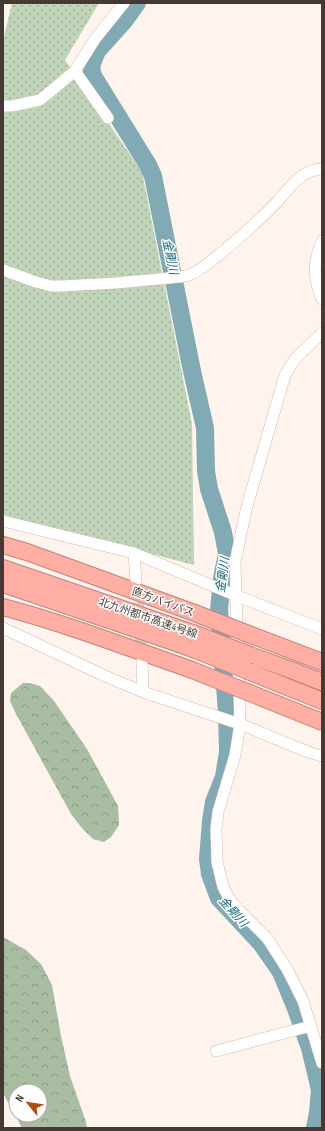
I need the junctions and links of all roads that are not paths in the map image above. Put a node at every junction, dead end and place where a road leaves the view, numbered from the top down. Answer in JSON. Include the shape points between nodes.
{"nodes":[{"id":1,"x":124,"y":3,"type":"edge"},
{"id":2,"x":75,"y":71,"type":"junction"},
{"id":3,"x":3,"y":106,"type":"edge"},
{"id":4,"x":108,"y":118,"type":"dead end"},
{"id":5,"x":322,"y":169,"type":"edge"},
{"id":6,"x":322,"y":241,"type":"edge"},
{"id":7,"x":3,"y":270,"type":"edge"},
{"id":8,"x":322,"y":298,"type":"edge"},
{"id":9,"x":322,"y":333,"type":"edge"},
{"id":10,"x":3,"y":521,"type":"edge"},
{"id":11,"x":3,"y":545,"type":"edge"},
{"id":12,"x":134,"y":553,"type":"junction"},
{"id":13,"x":3,"y":568,"type":"edge"},
{"id":14,"x":136,"y":581,"type":"tunnel mouth"},
{"id":15,"x":3,"y":584,"type":"edge"},
{"id":16,"x":237,"y":596,"type":"junction"},
{"id":17,"x":3,"y":607,"type":"edge"},
{"id":18,"x":3,"y":628,"type":"edge"},
{"id":19,"x":322,"y":629,"type":"edge"},
{"id":20,"x":142,"y":661,"type":"tunnel mouth"},
{"id":21,"x":322,"y":662,"type":"edge"},
{"id":22,"x":292,"y":670,"type":"junction"},
{"id":23,"x":322,"y":678,"type":"edge"},
{"id":24,"x":322,"y":682,"type":"edge"},
{"id":25,"x":282,"y":685,"type":"junction"},
{"id":26,"x":143,"y":692,"type":"junction"},
{"id":27,"x":322,"y":701,"type":"edge"},
{"id":28,"x":322,"y":708,"type":"edge"},
{"id":29,"x":322,"y":722,"type":"edge"},
{"id":30,"x":240,"y":724,"type":"junction"},
{"id":31,"x":322,"y":756,"type":"edge"},
{"id":32,"x":311,"y":1026,"type":"junction"},
{"id":33,"x":216,"y":1051,"type":"dead end"},
{"id":34,"x":322,"y":1063,"type":"edge"}],
"edges":[{"from":1,"to":2,"type":"street"},
{"from":2,"to":3,"type":"street","via":[[40,100]]},
{"from":2,"to":4,"type":"street"},
{"from":5,"to":7,"type":"street","via":[[300,176],[241,237],[190,275],[116,283],[51,286]]},
{"from":6,"to":8,"type":"street","via":[[315,264],[315,277]]},
{"from":9,"to":16,"type":"street","via":[[295,359],[286,375],[247,506],[235,562]]},
{"from":10,"to":12,"type":"street"},
{"from":11,"to":21,"type":"highway","name":"直方バイパス","bridge":true,"via":[[192,612]]},
{"from":12,"to":14,"type":"street"},
{"from":12,"to":16,"type":"street"},
{"from":13,"to":22,"type":"highway","name":"北九州都市高速4号線","bridge":true},
{"from":15,"to":25,"type":"highway","name":"北九州都市高速4号線","bridge":true,"via":[[193,649]]},
{"from":16,"to":19,"type":"street"},
{"from":16,"to":30,"type":"street"},
{"from":17,"to":29,"type":"highway","bridge":true,"via":[[192,670]]},
{"from":18,"to":26,"type":"street"},
{"from":20,"to":26,"type":"street"},
{"from":22,"to":23,"type":"highway"},
{"from":22,"to":24,"type":"highway"},
{"from":25,"to":27,"type":"highway"},
{"from":25,"to":28,"type":"highway"},
{"from":26,"to":30,"type":"street"},
{"from":30,"to":31,"type":"street"},
{"from":30,"to":32,"type":"street","via":[[235,755],[218,812],[217,862],[223,887],[232,903],[267,938],[287,969],[303,1001]]},
{"from":32,"to":33,"type":"street"},
{"from":32,"to":34,"type":"street"}]}
